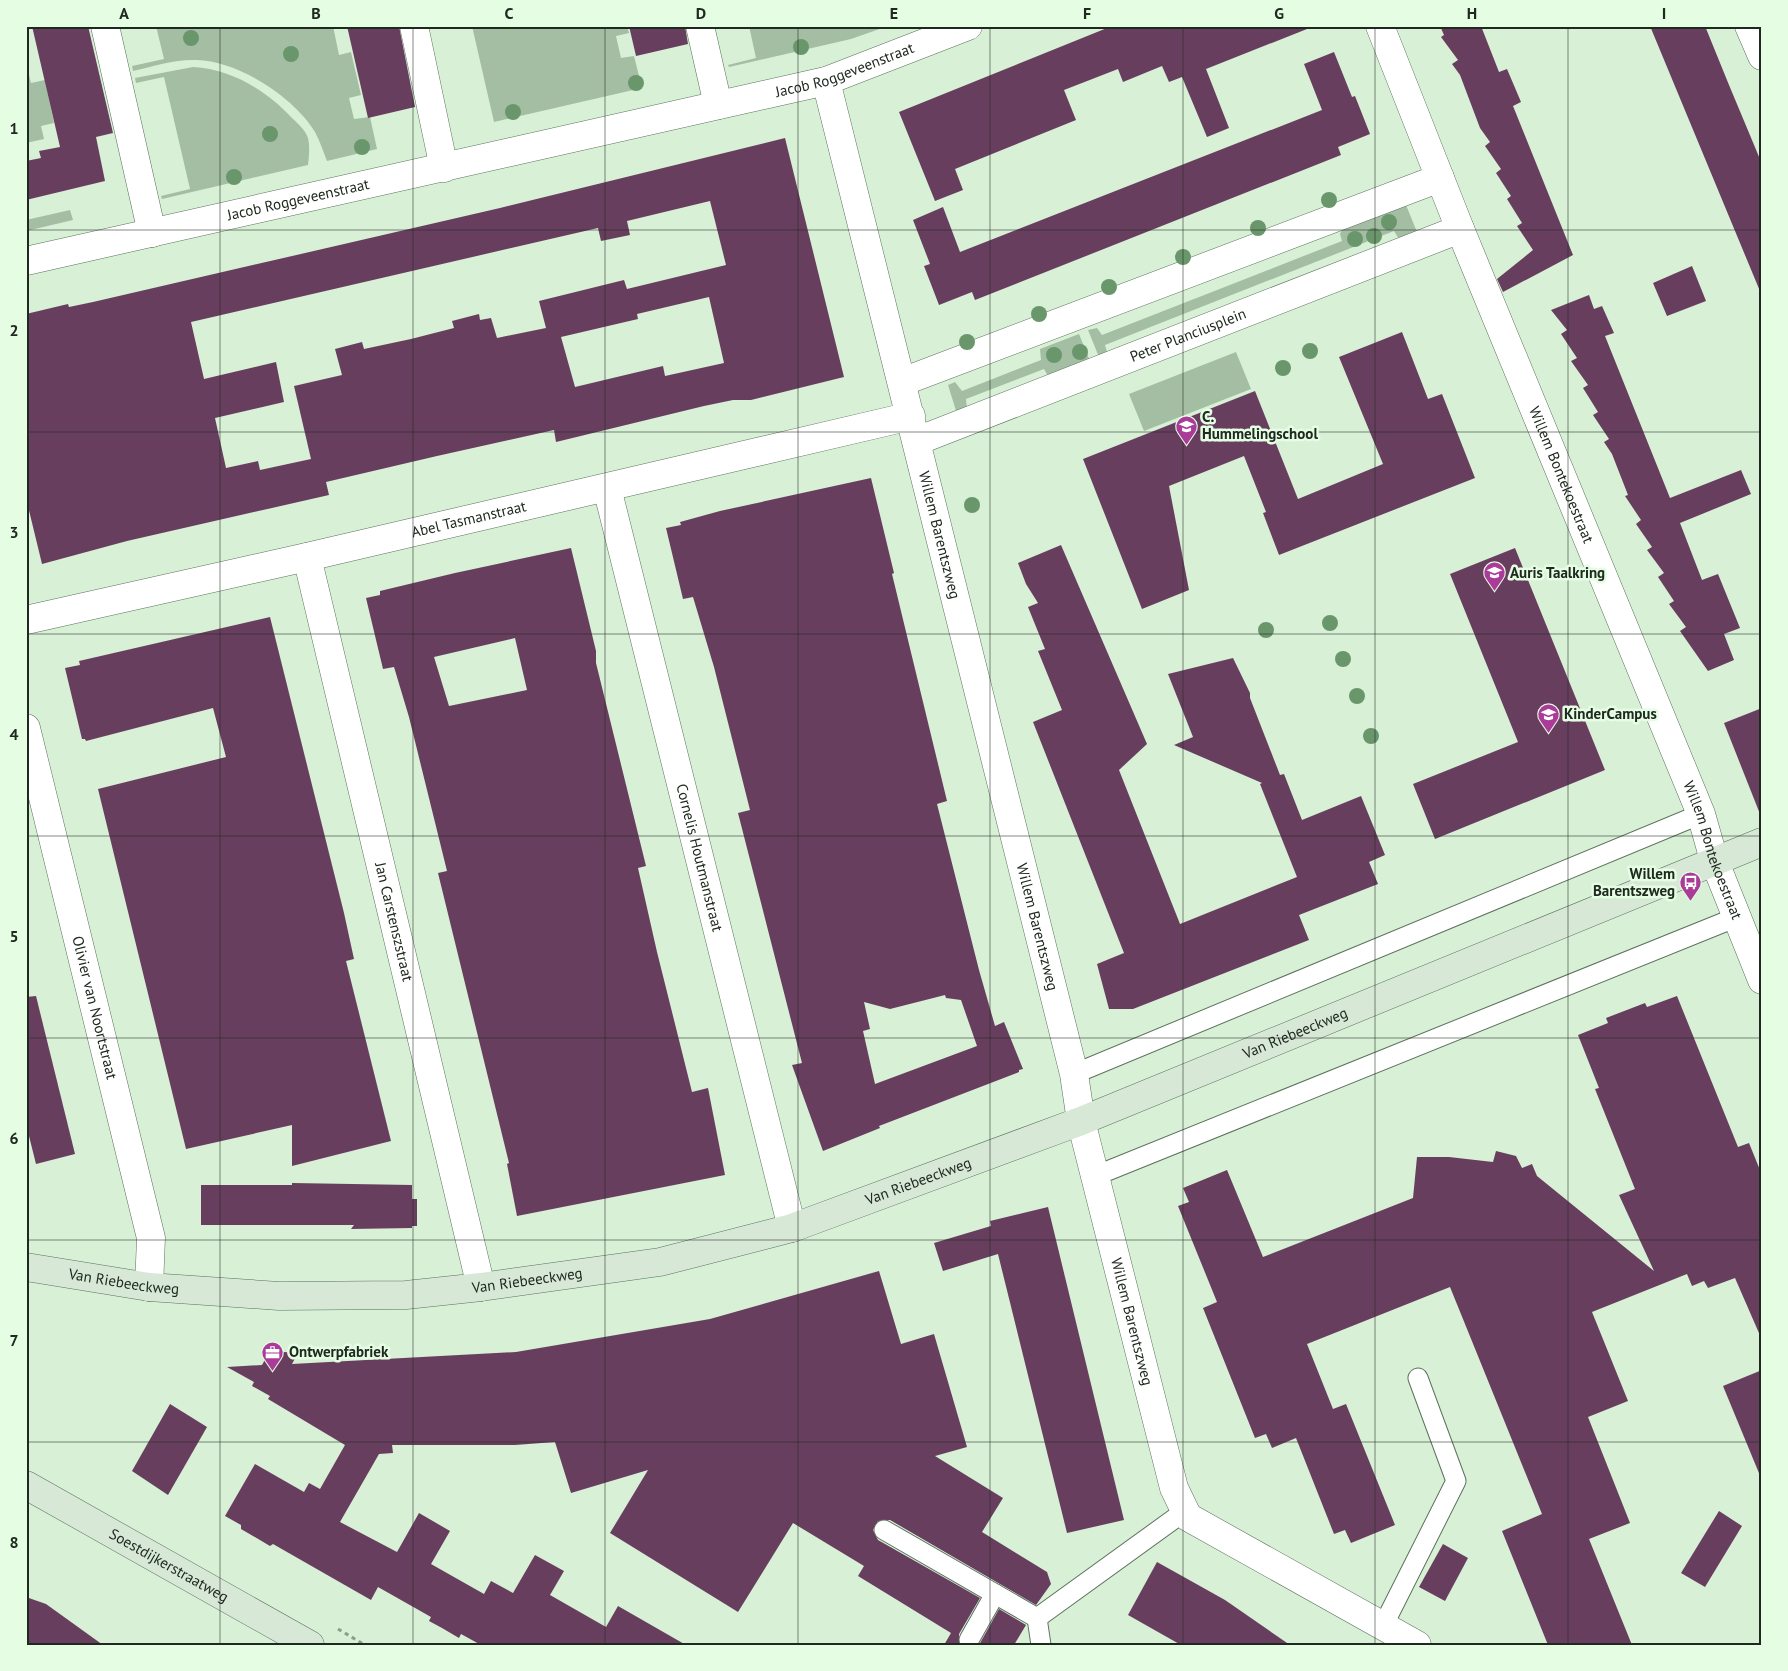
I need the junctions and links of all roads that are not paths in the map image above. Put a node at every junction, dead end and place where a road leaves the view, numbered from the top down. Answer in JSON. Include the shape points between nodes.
{"nodes":[{"id":1,"x":105,"y":26,"type":"edge"},
{"id":2,"x":414,"y":26,"type":"edge"},
{"id":3,"x":700,"y":26,"type":"edge"},
{"id":4,"x":968,"y":26,"type":"edge"},
{"id":5,"x":1380,"y":26,"type":"edge"},
{"id":6,"x":1749,"y":26,"type":"edge"},
{"id":7,"x":1762,"y":56,"type":"edge"},
{"id":8,"x":826,"y":81,"type":"junction"},
{"id":9,"x":718,"y":105,"type":"junction"},
{"id":10,"x":444,"y":168,"type":"junction"},
{"id":11,"x":1440,"y":178,"type":"junction"},
{"id":12,"x":1460,"y":229,"type":"junction"},
{"id":13,"x":152,"y":233,"type":"junction"},
{"id":14,"x":26,"y":261,"type":"edge"},
{"id":15,"x":902,"y":382,"type":"junction"},
{"id":16,"x":914,"y":429,"type":"junction"},
{"id":17,"x":607,"y":488,"type":"junction"},
{"id":18,"x":307,"y":557,"type":"junction"},
{"id":19,"x":26,"y":620,"type":"edge"},
{"id":20,"x":26,"y":728,"type":"edge"},
{"id":21,"x":1702,"y":814,"type":"junction"},
{"id":22,"x":1762,"y":842,"type":"edge"},
{"id":23,"x":1714,"y":860,"type":"junction"},
{"id":24,"x":1737,"y":917,"type":"junction"},
{"id":25,"x":1762,"y":980,"type":"edge"},
{"id":26,"x":1074,"y":1074,"type":"junction"},
{"id":27,"x":1081,"y":1121,"type":"junction"},
{"id":28,"x":1094,"y":1176,"type":"junction"},
{"id":29,"x":792,"y":1228,"type":"junction"},
{"id":30,"x":26,"y":1267,"type":"edge"},
{"id":31,"x":149,"y":1287,"type":"junction"},
{"id":32,"x":481,"y":1287,"type":"junction"},
{"id":33,"x":1418,"y":1378,"type":"dead end"},
{"id":34,"x":26,"y":1485,"type":"edge"},
{"id":35,"x":1185,"y":1511,"type":"junction"},
{"id":36,"x":884,"y":1530,"type":"dead end"},
{"id":37,"x":994,"y":1594,"type":"junction"},
{"id":38,"x":1036,"y":1618,"type":"junction"},
{"id":39,"x":1383,"y":1626,"type":"junction"},
{"id":40,"x":969,"y":1640,"type":"dead end"},
{"id":41,"x":310,"y":1645,"type":"edge"},
{"id":42,"x":1041,"y":1645,"type":"edge"},
{"id":43,"x":1417,"y":1645,"type":"edge"}],
"edges":[{"from":1,"to":13,"type":"street"},
{"from":2,"to":10,"type":"street"},
{"from":3,"to":9,"type":"street"},
{"from":4,"to":8,"type":"street","name":"Jacob Roggeveenstraat"},
{"from":5,"to":11,"type":"street","name":"Willem Bontekoestraat"},
{"from":6,"to":7,"type":"street"},
{"from":8,"to":9,"type":"street","name":"Jacob Roggeveenstraat"},
{"from":8,"to":15,"type":"street","name":"Willem Barentszweg"},
{"from":9,"to":10,"type":"street","name":"Jacob Roggeveenstraat"},
{"from":10,"to":13,"type":"street","name":"Jacob Roggeveenstraat"},
{"from":11,"to":12,"type":"street","name":"Willem Bontekoestraat"},
{"from":11,"to":15,"type":"street"},
{"from":12,"to":16,"type":"street","name":"Peter Planciusplein"},
{"from":12,"to":21,"type":"street","name":"Willem Bontekoestraat"},
{"from":13,"to":14,"type":"street","name":"Jacob Roggeveenstraat"},
{"from":15,"to":16,"type":"street","name":"Willem Barentszweg"},
{"from":16,"to":17,"type":"street","name":"Abel Tasmanstraat"},
{"from":16,"to":26,"type":"street","name":"Willem Barentszweg"},
{"from":17,"to":18,"type":"street","name":"Abel Tasmanstraat"},
{"from":17,"to":29,"type":"street","name":"Cornelis Houtmanstraat"},
{"from":18,"to":19,"type":"street","name":"Abel Tasmanstraat"},
{"from":18,"to":32,"type":"street","name":"Jan Carstenszstraat"},
{"from":20,"to":31,"type":"street","name":"Olivier van Noortstraat","via":[[151,1238]]},
{"from":21,"to":23,"type":"street","name":"Willem Bontekoestraat"},
{"from":21,"to":26,"type":"lane"},
{"from":22,"to":23,"type":"street","name":"Van Riebeeckweg"},
{"from":23,"to":24,"type":"street","name":"Willem Bontekoestraat"},
{"from":23,"to":27,"type":"street","name":"Van Riebeeckweg"},
{"from":24,"to":25,"type":"street","name":"Willem Bontekoestraat"},
{"from":24,"to":28,"type":"lane"},
{"from":26,"to":27,"type":"street","name":"Willem Barentszweg"},
{"from":27,"to":28,"type":"street","name":"Willem Barentszweg"},
{"from":27,"to":29,"type":"street","name":"Van Riebeeckweg"},
{"from":28,"to":35,"type":"street","name":"Willem Barentszweg","via":[[1174,1488]]},
{"from":29,"to":32,"type":"street","name":"Van Riebeeckweg","via":[[660,1262]]},
{"from":30,"to":31,"type":"street","name":"Van Riebeeckweg"},
{"from":31,"to":32,"type":"street","name":"Van Riebeeckweg","via":[[279,1296],[406,1295]]},
{"from":33,"to":39,"type":"lane","via":[[1456,1481]]},
{"from":34,"to":41,"type":"street","name":"Soestdijkerstraatweg"},
{"from":35,"to":38,"type":"lane"},
{"from":35,"to":39,"type":"street","name":"Willem Barentszweg","via":[[1188,1517]]},
{"from":36,"to":37,"type":"lane"},
{"from":37,"to":38,"type":"lane"},
{"from":37,"to":40,"type":"lane"},
{"from":38,"to":42,"type":"lane"},
{"from":39,"to":43,"type":"street","name":"Willem Barentszweg"}]}
